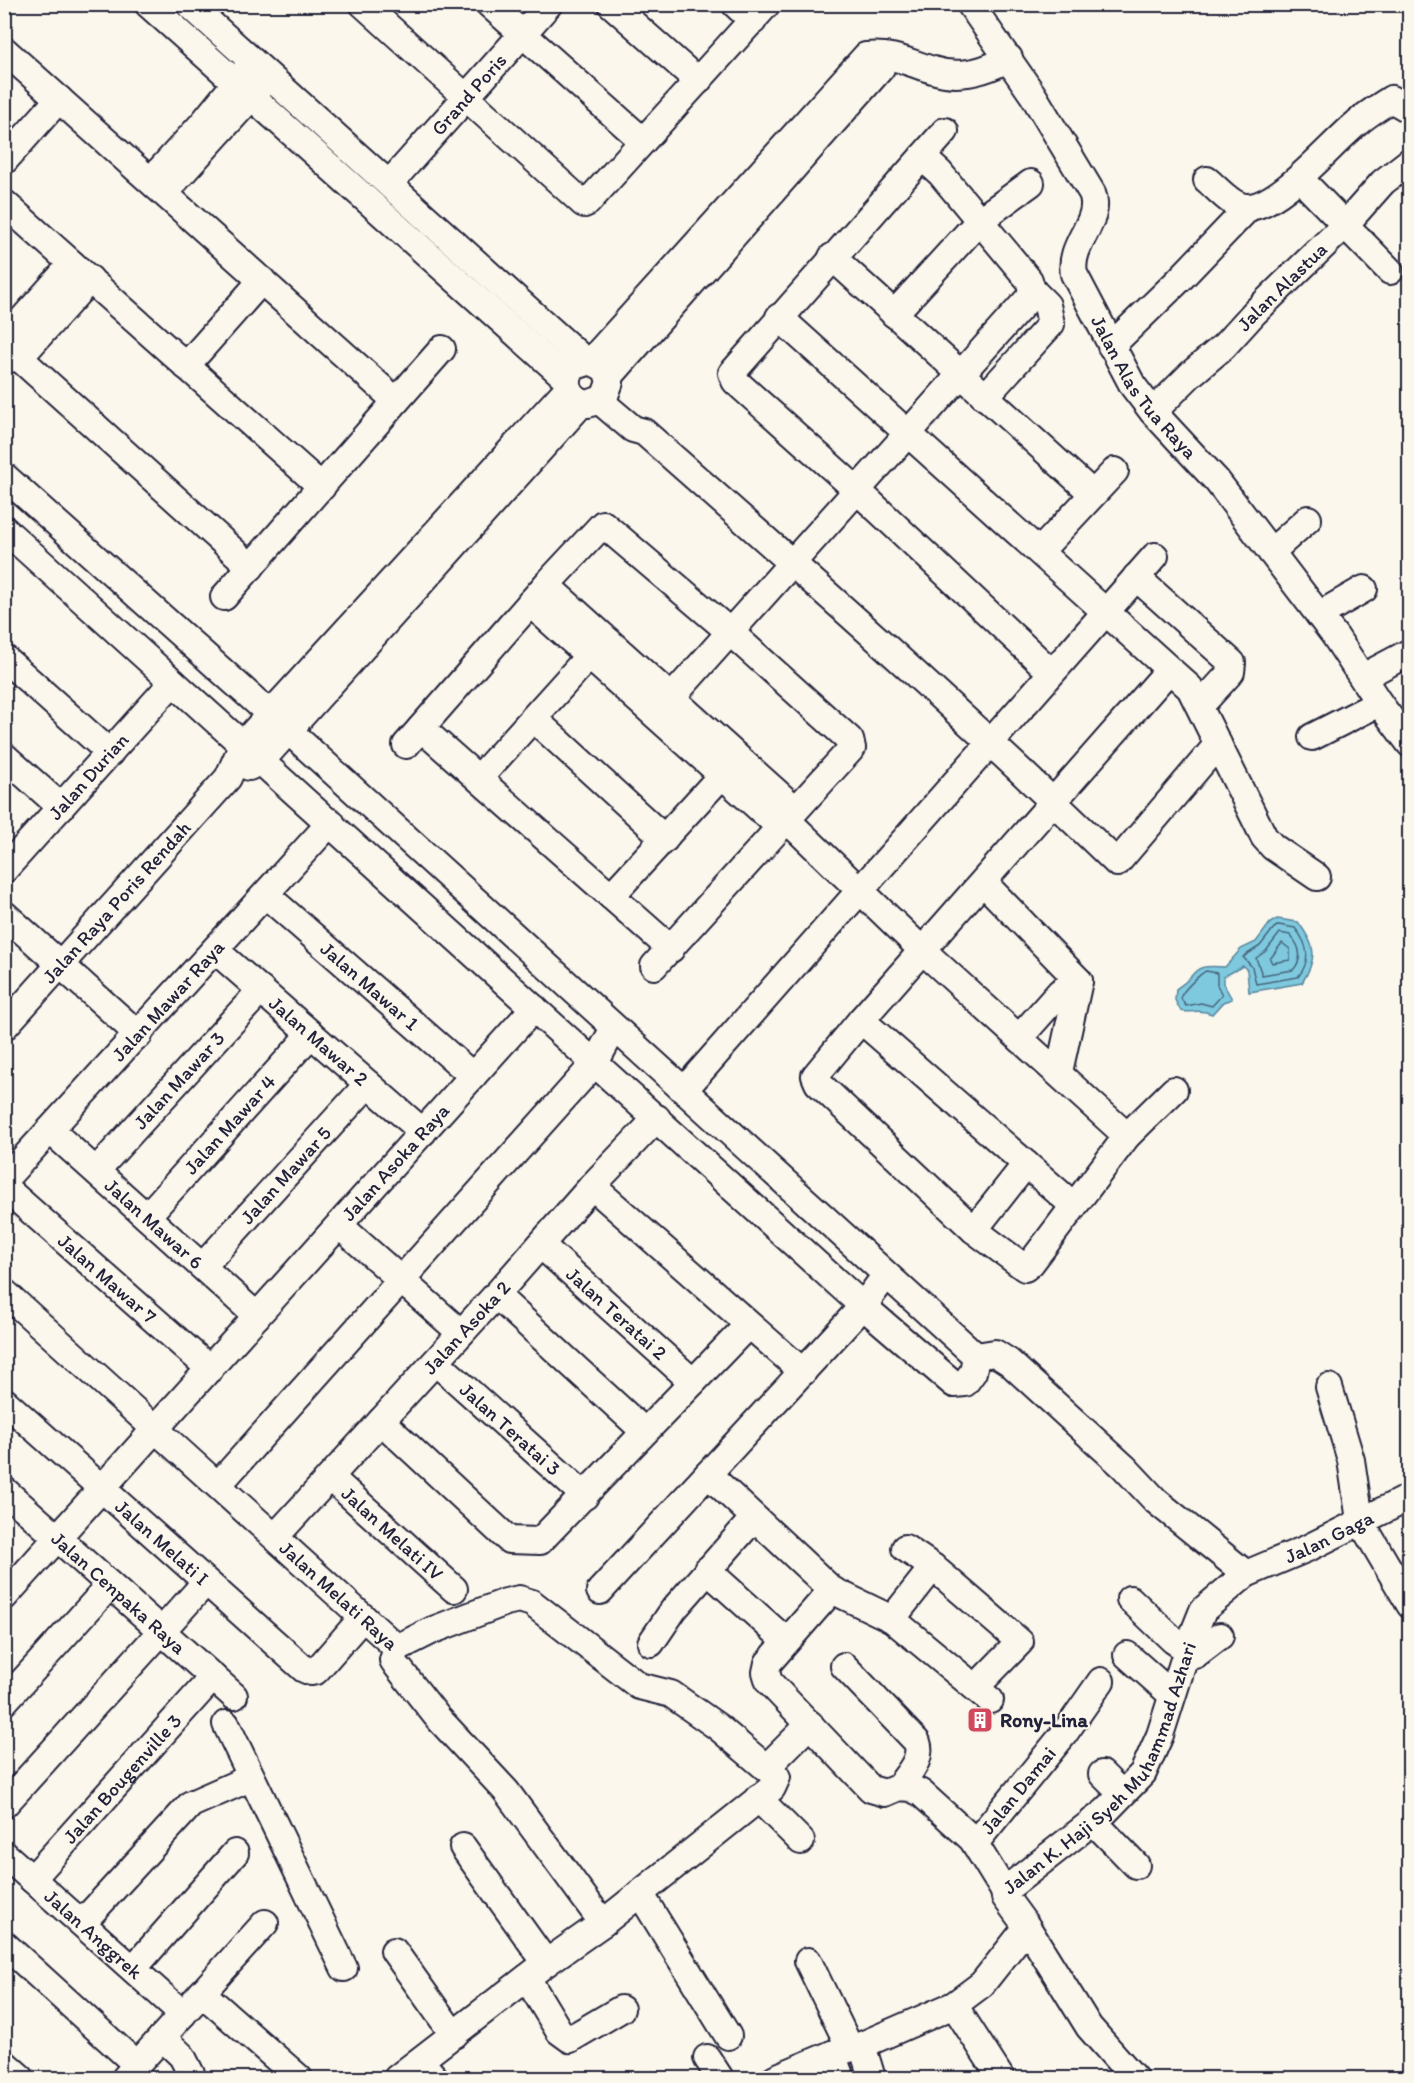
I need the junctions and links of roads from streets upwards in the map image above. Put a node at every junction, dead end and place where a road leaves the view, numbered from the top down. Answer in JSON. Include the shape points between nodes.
{"nodes":[{"id":1,"x":148,"y":4,"type":"edge"},
{"id":2,"x":189,"y":4,"type":"edge"},
{"id":3,"x":363,"y":4,"type":"edge"},
{"id":4,"x":489,"y":4,"type":"edge"},
{"id":5,"x":549,"y":4,"type":"edge"},
{"id":6,"x":611,"y":4,"type":"edge"},
{"id":7,"x":970,"y":4,"type":"edge"},
{"id":8,"x":751,"y":10,"type":"edge"},
{"id":9,"x":522,"y":34,"type":"junction"},
{"id":10,"x":4,"y":50,"type":"edge"},
{"id":11,"x":1009,"y":58,"type":"junction"},
{"id":12,"x":253,"y":79,"type":"junction"},
{"id":13,"x":698,"y":81,"type":"junction"},
{"id":14,"x":466,"y":98,"type":"junction"},
{"id":15,"x":59,"y":99,"type":"junction"},
{"id":16,"x":1410,"y":110,"type":"edge"},
{"id":17,"x":945,"y":130,"type":"dead end"},
{"id":18,"x":644,"y":141,"type":"junction"},
{"id":19,"x":922,"y":157,"type":"junction"},
{"id":20,"x":4,"y":161,"type":"edge"},
{"id":21,"x":1410,"y":161,"type":"edge"},
{"id":22,"x":1207,"y":180,"type":"dead end"},
{"id":23,"x":1031,"y":183,"type":"dead end"},
{"id":24,"x":388,"y":184,"type":"junction"},
{"id":25,"x":158,"y":186,"type":"junction"},
{"id":26,"x":1310,"y":189,"type":"dead end"},
{"id":27,"x":4,"y":203,"type":"edge"},
{"id":28,"x":1248,"y":208,"type":"junction"},
{"id":29,"x":980,"y":220,"type":"junction"},
{"id":30,"x":1345,"y":225,"type":"junction"},
{"id":31,"x":831,"y":257,"type":"junction"},
{"id":32,"x":1390,"y":271,"type":"dead end"},
{"id":33,"x":81,"y":272,"type":"junction"},
{"id":34,"x":261,"y":280,"type":"junction"},
{"id":35,"x":1032,"y":290,"type":"junction"},
{"id":36,"x":894,"y":314,"type":"junction"},
{"id":37,"x":779,"y":317,"type":"junction"},
{"id":38,"x":1111,"y":346,"type":"junction"},
{"id":39,"x":442,"y":349,"type":"dead end"},
{"id":40,"x":8,"y":350,"type":"edge"},
{"id":41,"x":186,"y":366,"type":"junction"},
{"id":42,"x":961,"y":376,"type":"junction"},
{"id":43,"x":589,"y":383,"type":"junction"},
{"id":44,"x":985,"y":397,"type":"junction"},
{"id":45,"x":396,"y":401,"type":"junction"},
{"id":46,"x":1153,"y":412,"type":"junction"},
{"id":47,"x":910,"y":433,"type":"junction"},
{"id":48,"x":1115,"y":471,"type":"dead end"},
{"id":49,"x":4,"y":476,"type":"edge"},
{"id":50,"x":322,"y":487,"type":"junction"},
{"id":51,"x":858,"y":491,"type":"junction"},
{"id":52,"x":1093,"y":495,"type":"junction"},
{"id":53,"x":1308,"y":519,"type":"dead end"},
{"id":54,"x":4,"y":529,"type":"edge"},
{"id":55,"x":1041,"y":550,"type":"junction"},
{"id":56,"x":1271,"y":552,"type":"junction"},
{"id":57,"x":1155,"y":556,"type":"dead end"},
{"id":58,"x":792,"y":563,"type":"junction"},
{"id":59,"x":251,"y":567,"type":"junction"},
{"id":60,"x":1136,"y":577,"type":"junction"},
{"id":61,"x":1364,"y":589,"type":"dead end"},
{"id":62,"x":538,"y":594,"type":"junction"},
{"id":63,"x":224,"y":597,"type":"dead end"},
{"id":64,"x":1104,"y":612,"type":"junction"},
{"id":65,"x":1319,"y":615,"type":"junction"},
{"id":66,"x":730,"y":632,"type":"junction"},
{"id":67,"x":1410,"y":652,"type":"edge"},
{"id":68,"x":589,"y":656,"type":"junction"},
{"id":69,"x":4,"y":658,"type":"edge"},
{"id":70,"x":1169,"y":670,"type":"junction"},
{"id":71,"x":1052,"y":672,"type":"junction"},
{"id":72,"x":1363,"y":677,"type":"junction"},
{"id":73,"x":173,"y":682,"type":"junction"},
{"id":74,"x":672,"y":697,"type":"junction"},
{"id":75,"x":1379,"y":703,"type":"junction"},
{"id":76,"x":1200,"y":706,"type":"junction"},
{"id":77,"x":534,"y":719,"type":"junction"},
{"id":78,"x":280,"y":722,"type":"junction"},
{"id":79,"x":1311,"y":737,"type":"dead end"},
{"id":80,"x":990,"y":741,"type":"junction"},
{"id":81,"x":243,"y":744,"type":"junction"},
{"id":82,"x":1218,"y":744,"type":"junction"},
{"id":83,"x":1410,"y":744,"type":"edge"},
{"id":84,"x":110,"y":753,"type":"junction"},
{"id":85,"x":262,"y":760,"type":"junction"},
{"id":86,"x":8,"y":767,"type":"edge"},
{"id":87,"x":722,"y":775,"type":"junction"},
{"id":88,"x":228,"y":778,"type":"junction"},
{"id":89,"x":479,"y":778,"type":"junction"},
{"id":90,"x":1053,"y":801,"type":"junction"},
{"id":91,"x":61,"y":807,"type":"junction"},
{"id":92,"x":786,"y":818,"type":"junction"},
{"id":93,"x":331,"y":822,"type":"junction"},
{"id":94,"x":665,"y":838,"type":"junction"},
{"id":95,"x":4,"y":870,"type":"edge"},
{"id":96,"x":1317,"y":877,"type":"dead end"},
{"id":97,"x":983,"y":882,"type":"junction"},
{"id":98,"x":860,"y":888,"type":"junction"},
{"id":99,"x":266,"y":895,"type":"junction"},
{"id":100,"x":611,"y":896,"type":"junction"},
{"id":101,"x":4,"y":914,"type":"edge"},
{"id":102,"x":215,"y":950,"type":"junction"},
{"id":103,"x":923,"y":951,"type":"junction"},
{"id":104,"x":61,"y":966,"type":"junction"},
{"id":105,"x":1079,"y":981,"type":"junction"},
{"id":106,"x":261,"y":990,"type":"junction"},
{"id":107,"x":534,"y":1008,"type":"junction"},
{"id":108,"x":861,"y":1020,"type":"junction"},
{"id":109,"x":4,"y":1027,"type":"edge"},
{"id":110,"x":615,"y":1028,"type":"junction"},
{"id":111,"x":311,"y":1034,"type":"junction"},
{"id":112,"x":139,"y":1035,"type":"junction"},
{"id":113,"x":1020,"y":1037,"type":"junction"},
{"id":114,"x":595,"y":1064,"type":"junction"},
{"id":115,"x":1059,"y":1072,"type":"junction"},
{"id":116,"x":473,"y":1076,"type":"junction"},
{"id":117,"x":368,"y":1084,"type":"junction"},
{"id":118,"x":684,"y":1090,"type":"junction"},
{"id":119,"x":1174,"y":1090,"type":"dead end"},
{"id":120,"x":657,"y":1118,"type":"junction"},
{"id":121,"x":50,"y":1130,"type":"junction"},
{"id":122,"x":423,"y":1132,"type":"junction"},
{"id":123,"x":1127,"y":1136,"type":"junction"},
{"id":124,"x":1026,"y":1164,"type":"junction"},
{"id":125,"x":96,"y":1170,"type":"junction"},
{"id":126,"x":4,"y":1180,"type":"edge"},
{"id":127,"x":592,"y":1186,"type":"junction"},
{"id":128,"x":4,"y":1187,"type":"edge"},
{"id":129,"x":1073,"y":1205,"type":"junction"},
{"id":130,"x":148,"y":1215,"type":"junction"},
{"id":131,"x":340,"y":1226,"type":"junction"},
{"id":132,"x":975,"y":1230,"type":"junction"},
{"id":133,"x":541,"y":1245,"type":"junction"},
{"id":134,"x":202,"y":1266,"type":"junction"},
{"id":135,"x":886,"y":1275,"type":"junction"},
{"id":136,"x":400,"y":1280,"type":"junction"},
{"id":137,"x":4,"y":1292,"type":"edge"},
{"id":138,"x":496,"y":1296,"type":"junction"},
{"id":139,"x":863,"y":1306,"type":"junction"},
{"id":140,"x":257,"y":1316,"type":"junction"},
{"id":141,"x":748,"y":1325,"type":"junction"},
{"id":142,"x":461,"y":1334,"type":"junction"},
{"id":143,"x":976,"y":1356,"type":"junction"},
{"id":144,"x":436,"y":1362,"type":"junction"},
{"id":145,"x":210,"y":1369,"type":"junction"},
{"id":146,"x":803,"y":1372,"type":"junction"},
{"id":147,"x":693,"y":1382,"type":"junction"},
{"id":148,"x":1329,"y":1387,"type":"dead end"},
{"id":149,"x":4,"y":1401,"type":"edge"},
{"id":150,"x":381,"y":1420,"type":"junction"},
{"id":151,"x":156,"y":1429,"type":"junction"},
{"id":152,"x":644,"y":1431,"type":"junction"},
{"id":153,"x":708,"y":1474,"type":"junction"},
{"id":154,"x":330,"y":1477,"type":"junction"},
{"id":155,"x":218,"y":1485,"type":"junction"},
{"id":156,"x":103,"y":1488,"type":"junction"},
{"id":157,"x":4,"y":1490,"type":"edge"},
{"id":158,"x":585,"y":1497,"type":"junction"},
{"id":159,"x":1410,"y":1497,"type":"edge"},
{"id":160,"x":753,"y":1519,"type":"junction"},
{"id":161,"x":1360,"y":1520,"type":"junction"},
{"id":162,"x":275,"y":1537,"type":"junction"},
{"id":163,"x":59,"y":1538,"type":"junction"},
{"id":164,"x":905,"y":1548,"type":"dead end"},
{"id":165,"x":933,"y":1567,"type":"junction"},
{"id":166,"x":707,"y":1570,"type":"junction"},
{"id":167,"x":1246,"y":1574,"type":"junction"},
{"id":168,"x":205,"y":1583,"type":"junction"},
{"id":169,"x":110,"y":1585,"type":"junction"},
{"id":170,"x":454,"y":1589,"type":"dead end"},
{"id":171,"x":832,"y":1590,"type":"junction"},
{"id":172,"x":600,"y":1591,"type":"dead end"},
{"id":173,"x":4,"y":1597,"type":"edge"},
{"id":174,"x":1130,"y":1599,"type":"dead end"},
{"id":175,"x":1410,"y":1605,"type":"edge"},
{"id":176,"x":363,"y":1617,"type":"junction"},
{"id":177,"x":892,"y":1619,"type":"junction"},
{"id":178,"x":162,"y":1631,"type":"junction"},
{"id":179,"x":1220,"y":1636,"type":"dead end"},
{"id":180,"x":786,"y":1641,"type":"junction"},
{"id":181,"x":651,"y":1643,"type":"dead end"},
{"id":182,"x":397,"y":1648,"type":"junction"},
{"id":183,"x":1187,"y":1650,"type":"junction"},
{"id":184,"x":1127,"y":1655,"type":"dead end"},
{"id":185,"x":844,"y":1666,"type":"dead end"},
{"id":186,"x":213,"y":1677,"type":"junction"},
{"id":187,"x":1101,"y":1681,"type":"dead end"},
{"id":188,"x":1172,"y":1695,"type":"junction"},
{"id":189,"x":234,"y":1696,"type":"dead end"},
{"id":190,"x":4,"y":1702,"type":"edge"},
{"id":191,"x":226,"y":1724,"type":"dead end"},
{"id":192,"x":810,"y":1724,"type":"junction"},
{"id":193,"x":771,"y":1770,"type":"junction"},
{"id":194,"x":1102,"y":1774,"type":"dead end"},
{"id":195,"x":250,"y":1778,"type":"junction"},
{"id":196,"x":899,"y":1787,"type":"junction"},
{"id":197,"x":1122,"y":1794,"type":"junction"},
{"id":198,"x":758,"y":1798,"type":"junction"},
{"id":199,"x":4,"y":1805,"type":"edge"},
{"id":200,"x":1094,"y":1821,"type":"junction"},
{"id":201,"x":801,"y":1841,"type":"dead end"},
{"id":202,"x":975,"y":1843,"type":"junction"},
{"id":203,"x":463,"y":1847,"type":"dead end"},
{"id":204,"x":235,"y":1853,"type":"dead end"},
{"id":205,"x":4,"y":1854,"type":"edge"},
{"id":206,"x":1136,"y":1865,"type":"dead end"},
{"id":207,"x":32,"y":1879,"type":"junction"},
{"id":208,"x":1004,"y":1891,"type":"junction"},
{"id":209,"x":640,"y":1893,"type":"junction"},
{"id":210,"x":82,"y":1923,"type":"junction"},
{"id":211,"x":265,"y":1923,"type":"dead end"},
{"id":212,"x":603,"y":1923,"type":"junction"},
{"id":213,"x":1027,"y":1927,"type":"junction"},
{"id":214,"x":4,"y":1944,"type":"edge"},
{"id":215,"x":394,"y":1951,"type":"dead end"},
{"id":216,"x":808,"y":1961,"type":"dead end"},
{"id":217,"x":344,"y":1968,"type":"dead end"},
{"id":218,"x":133,"y":1969,"type":"junction"},
{"id":219,"x":537,"y":1970,"type":"junction"},
{"id":220,"x":202,"y":1993,"type":"junction"},
{"id":221,"x":954,"y":2005,"type":"junction"},
{"id":222,"x":621,"y":2009,"type":"dead end"},
{"id":223,"x":183,"y":2014,"type":"junction"},
{"id":224,"x":454,"y":2036,"type":"junction"},
{"id":225,"x":728,"y":2036,"type":"dead end"},
{"id":226,"x":162,"y":2037,"type":"junction"},
{"id":227,"x":848,"y":2049,"type":"junction"},
{"id":228,"x":4,"y":2063,"type":"edge"},
{"id":229,"x":427,"y":2070,"type":"edge"},
{"id":230,"x":131,"y":2072,"type":"edge"},
{"id":231,"x":807,"y":2072,"type":"edge"},
{"id":232,"x":21,"y":2079,"type":"edge"},
{"id":233,"x":193,"y":2079,"type":"edge"},
{"id":234,"x":299,"y":2079,"type":"edge"},
{"id":235,"x":397,"y":2079,"type":"edge"},
{"id":236,"x":776,"y":2079,"type":"edge"},
{"id":237,"x":841,"y":2079,"type":"edge"},
{"id":238,"x":872,"y":2079,"type":"edge"},
{"id":239,"x":1001,"y":2079,"type":"edge"},
{"id":240,"x":1134,"y":2079,"type":"edge"}],
"edges":[{"from":1,"to":12,"type":"street"},
{"from":2,"to":12,"type":"street"},
{"from":3,"to":14,"type":"street"},
{"from":4,"to":9,"type":"street"},
{"from":5,"to":9,"type":"street","name":"Grand Poris"},
{"from":6,"to":13,"type":"street"},
{"from":7,"to":11,"type":"street","name":"Jalan Alas Tua Raya"},
{"from":8,"to":13,"type":"street"},
{"from":9,"to":14,"type":"street","name":"Grand Poris"},
{"from":9,"to":18,"type":"street"},
{"from":10,"to":15,"type":"street"},
{"from":11,"to":38,"type":"street","name":"Jalan Alas Tua Raya","via":[[1096,204],[1072,266]]},
{"from":11,"to":43,"type":"street","via":[[969,73],[934,71],[900,57],[878,58],[881,68]]},
{"from":12,"to":24,"type":"street"},
{"from":12,"to":25,"type":"street"},
{"from":12,"to":43,"type":"street"},
{"from":13,"to":18,"type":"street"},
{"from":14,"to":18,"type":"street","via":[[584,204]]},
{"from":14,"to":24,"type":"street","name":"Grand Poris"},
{"from":15,"to":20,"type":"street"},
{"from":15,"to":25,"type":"street"},
{"from":16,"to":28,"type":"street","via":[[1391,99],[1357,123],[1274,198]]},
{"from":17,"to":19,"type":"street"},
{"from":19,"to":29,"type":"street"},
{"from":19,"to":31,"type":"street"},
{"from":21,"to":30,"type":"street","name":"Jalan Alastua","via":[[1383,182]]},
{"from":22,"to":28,"type":"street","via":[[1235,204]]},
{"from":23,"to":29,"type":"street"},
{"from":24,"to":43,"type":"street"},
{"from":25,"to":34,"type":"street"},
{"from":26,"to":30,"type":"street"},
{"from":27,"to":33,"type":"street"},
{"from":28,"to":38,"type":"street"},
{"from":29,"to":35,"type":"street","via":[[1029,280]]},
{"from":29,"to":36,"type":"street"},
{"from":30,"to":32,"type":"street"},
{"from":30,"to":46,"type":"street","name":"Jalan Alastua"},
{"from":31,"to":36,"type":"street"},
{"from":31,"to":37,"type":"street"},
{"from":33,"to":40,"type":"street"},
{"from":33,"to":41,"type":"street"},
{"from":34,"to":41,"type":"street"},
{"from":34,"to":45,"type":"street"},
{"from":35,"to":42,"type":"street"},
{"from":35,"to":44,"type":"street","via":[[1047,306],[1051,324]]},
{"from":36,"to":42,"type":"street"},
{"from":37,"to":47,"type":"street"},
{"from":37,"to":51,"type":"street","via":[[735,368],[735,381]]},
{"from":38,"to":46,"type":"street","name":"Jalan Alas Tua Raya"},
{"from":39,"to":45,"type":"street"},
{"from":40,"to":59,"type":"street"},
{"from":41,"to":50,"type":"street"},
{"from":42,"to":44,"type":"street"},
{"from":42,"to":47,"type":"street"},
{"from":43,"to":58,"type":"street","via":[[633,429],[644,432]]},
{"from":43,"to":78,"type":"street"},
{"from":44,"to":52,"type":"street"},
{"from":45,"to":50,"type":"street"},
{"from":46,"to":56,"type":"street","name":"Jalan Alas Tua Raya","via":[[1217,481]]},
{"from":47,"to":51,"type":"street"},
{"from":47,"to":55,"type":"street"},
{"from":48,"to":52,"type":"street"},
{"from":49,"to":78,"type":"street"},
{"from":50,"to":59,"type":"street"},
{"from":51,"to":58,"type":"street"},
{"from":51,"to":71,"type":"street"},
{"from":52,"to":55,"type":"street"},
{"from":53,"to":56,"type":"street"},
{"from":54,"to":73,"type":"street"},
{"from":55,"to":64,"type":"street"},
{"from":56,"to":65,"type":"street","name":"Jalan Alas Tua Raya"},
{"from":57,"to":60,"type":"street"},
{"from":58,"to":66,"type":"street"},
{"from":58,"to":80,"type":"street"},
{"from":59,"to":63,"type":"street"},
{"from":60,"to":64,"type":"street"},
{"from":60,"to":76,"type":"street","via":[[1232,663],[1231,672]]},
{"from":61,"to":65,"type":"street"},
{"from":62,"to":66,"type":"street","via":[[606,524]]},
{"from":62,"to":68,"type":"street"},
{"from":62,"to":74,"type":"street"},
{"from":62,"to":89,"type":"street","via":[[414,736]]},
{"from":64,"to":70,"type":"street"},
{"from":64,"to":71,"type":"street"},
{"from":65,"to":72,"type":"street","name":"Jalan Alas Tua Raya"},
{"from":66,"to":74,"type":"street"},
{"from":66,"to":92,"type":"street","via":[[852,744],[847,756]]},
{"from":67,"to":72,"type":"street"},
{"from":68,"to":77,"type":"street"},
{"from":68,"to":87,"type":"street"},
{"from":69,"to":84,"type":"street"},
{"from":70,"to":76,"type":"street","via":[[1190,688]]},
{"from":70,"to":90,"type":"street"},
{"from":71,"to":80,"type":"street"},
{"from":72,"to":75,"type":"street","name":"Jalan Alas Tua Raya"},
{"from":73,"to":81,"type":"street"},
{"from":73,"to":84,"type":"street","name":"Jalan Durian"},
{"from":74,"to":92,"type":"street"},
{"from":75,"to":79,"type":"street"},
{"from":75,"to":83,"type":"street","name":"Jalan Alas Tua Raya"},
{"from":76,"to":82,"type":"street"},
{"from":77,"to":89,"type":"street"},
{"from":77,"to":94,"type":"street"},
{"from":78,"to":81,"type":"street","name":"Jalan Raya Poris Rendah"},
{"from":78,"to":85,"type":"street"},
{"from":78,"to":110,"type":"street"},
{"from":80,"to":90,"type":"street"},
{"from":80,"to":98,"type":"street"},
{"from":81,"to":85,"type":"street"},
{"from":81,"to":88,"type":"street","name":"Jalan Raya Poris Rendah"},
{"from":82,"to":90,"type":"street","via":[[1118,863]]},
{"from":82,"to":96,"type":"street","via":[[1264,837]]},
{"from":84,"to":91,"type":"street","name":"Jalan Durian"},
{"from":85,"to":88,"type":"street","name":"Jalan Raya Poris Rendah"},
{"from":85,"to":93,"type":"street"},
{"from":86,"to":91,"type":"street"},
{"from":87,"to":92,"type":"street"},
{"from":87,"to":94,"type":"street"},
{"from":88,"to":104,"type":"street","name":"Jalan Raya Poris Rendah"},
{"from":89,"to":100,"type":"street"},
{"from":90,"to":97,"type":"street"},
{"from":91,"to":95,"type":"street","name":"Jalan Durian"},
{"from":92,"to":98,"type":"street"},
{"from":92,"to":100,"type":"street","via":[[662,957]]},
{"from":93,"to":99,"type":"street","name":"Jalan Mawar Raya"},
{"from":93,"to":107,"type":"street"},
{"from":94,"to":100,"type":"street"},
{"from":97,"to":103,"type":"street"},
{"from":97,"to":105,"type":"street"},
{"from":98,"to":103,"type":"street"},
{"from":98,"to":118,"type":"street"},
{"from":99,"to":102,"type":"street","name":"Jalan Mawar Raya"},
{"from":99,"to":116,"type":"street","name":"Jalan Mawar 1"},
{"from":101,"to":104,"type":"street"},
{"from":102,"to":106,"type":"street","name":"Jalan Mawar 2"},
{"from":102,"to":112,"type":"street","name":"Jalan Mawar Raya"},
{"from":103,"to":108,"type":"street"},
{"from":103,"to":113,"type":"street"},
{"from":104,"to":109,"type":"street","name":"Jalan Raya Poris Rendah"},
{"from":104,"to":112,"type":"street"},
{"from":105,"to":113,"type":"street","via":[[1060,992]]},
{"from":105,"to":115,"type":"street"},
{"from":106,"to":111,"type":"street","name":"Jalan Mawar 2"},
{"from":106,"to":125,"type":"street","name":"Jalan Mawar 3"},
{"from":107,"to":114,"type":"street"},
{"from":107,"to":116,"type":"street","name":"Jalan Asoka Raya"},
{"from":108,"to":124,"type":"street"},
{"from":108,"to":132,"type":"street","via":[[816,1079]]},
{"from":110,"to":114,"type":"street"},
{"from":110,"to":118,"type":"street"},
{"from":111,"to":117,"type":"street","name":"Jalan Mawar 2"},
{"from":111,"to":130,"type":"street","name":"Jalan Mawar 4"},
{"from":112,"to":121,"type":"street","name":"Jalan Mawar Raya"},
{"from":113,"to":115,"type":"street"},
{"from":114,"to":120,"type":"street"},
{"from":114,"to":136,"type":"street"},
{"from":115,"to":123,"type":"street"},
{"from":116,"to":122,"type":"street","name":"Jalan Asoka Raya"},
{"from":117,"to":122,"type":"street","name":"Jalan Mawar 2"},
{"from":117,"to":134,"type":"street","name":"Jalan Mawar 5"},
{"from":118,"to":135,"type":"street"},
{"from":119,"to":123,"type":"street"},
{"from":120,"to":127,"type":"street","name":"Jalan Asoka 2"},
{"from":120,"to":139,"type":"street"},
{"from":121,"to":125,"type":"street","name":"Jalan Mawar 6"},
{"from":121,"to":126,"type":"street","name":"Jalan Mawar Raya"},
{"from":122,"to":131,"type":"street","name":"Jalan Asoka Raya"},
{"from":123,"to":129,"type":"street"},
{"from":124,"to":129,"type":"street"},
{"from":124,"to":132,"type":"street"},
{"from":125,"to":130,"type":"street","name":"Jalan Mawar 6"},
{"from":127,"to":133,"type":"street","name":"Jalan Asoka 2"},
{"from":127,"to":141,"type":"street"},
{"from":128,"to":145,"type":"street","name":"Jalan Mawar 7"},
{"from":129,"to":132,"type":"street","via":[[1027,1268]]},
{"from":130,"to":134,"type":"street","name":"Jalan Mawar 6"},
{"from":131,"to":136,"type":"street"},
{"from":131,"to":140,"type":"street","name":"Jalan Asoka Raya"},
{"from":133,"to":138,"type":"street","name":"Jalan Asoka 2"},
{"from":133,"to":147,"type":"street","name":"Jalan Teratai 2"},
{"from":134,"to":140,"type":"street","name":"Jalan Mawar 6"},
{"from":135,"to":139,"type":"street"},
{"from":135,"to":143,"type":"street"},
{"from":136,"to":142,"type":"street"},
{"from":136,"to":155,"type":"street"},
{"from":137,"to":151,"type":"street","name":"Jalan Melati Raya"},
{"from":138,"to":142,"type":"street","name":"Jalan Asoka 2"},
{"from":138,"to":152,"type":"street"},
{"from":139,"to":143,"type":"street","via":[[954,1384],[965,1383],[973,1372]]},
{"from":139,"to":146,"type":"street"},
{"from":140,"to":145,"type":"street","name":"Jalan Asoka Raya"},
{"from":141,"to":146,"type":"street"},
{"from":141,"to":147,"type":"street"},
{"from":142,"to":144,"type":"street","name":"Jalan Asoka 2"},
{"from":143,"to":167,"type":"street","via":[[995,1353],[1009,1362],[1156,1501]]},
{"from":144,"to":150,"type":"street","name":"Jalan Asoka 2"},
{"from":144,"to":158,"type":"street","name":"Jalan Teratai 3"},
{"from":145,"to":151,"type":"street","name":"Jalan Asoka Raya"},
{"from":146,"to":153,"type":"street"},
{"from":147,"to":152,"type":"street"},
{"from":148,"to":161,"type":"street","via":[[1352,1460]]},
{"from":149,"to":156,"type":"street","name":"Jalan Melati I"},
{"from":150,"to":154,"type":"street","name":"Jalan Asoka 2"},
{"from":150,"to":158,"type":"street","via":[[509,1540],[540,1541]]},
{"from":151,"to":155,"type":"street","name":"Jalan Melati Raya"},
{"from":151,"to":156,"type":"street","name":"Jalan Asoka Raya"},
{"from":152,"to":158,"type":"street"},
{"from":153,"to":160,"type":"street"},
{"from":153,"to":172,"type":"street"},
{"from":154,"to":162,"type":"street","name":"Jalan Asoka 2"},
{"from":154,"to":170,"type":"street","name":"Jalan Melati IV"},
{"from":155,"to":162,"type":"street","name":"Jalan Melati Raya"},
{"from":156,"to":163,"type":"street","name":"Jalan Asoka Raya"},
{"from":156,"to":168,"type":"street","name":"Jalan Melati I"},
{"from":157,"to":163,"type":"street","name":"Jalan Cenpaka Raya"},
{"from":159,"to":161,"type":"street","name":"Jalan Gaga"},
{"from":160,"to":166,"type":"street"},
{"from":160,"to":171,"type":"street"},
{"from":161,"to":167,"type":"street","name":"Jalan Gaga","via":[[1308,1548]]},
{"from":161,"to":175,"type":"street"},
{"from":162,"to":176,"type":"street","name":"Jalan Melati Raya"},
{"from":163,"to":169,"type":"street","name":"Jalan Cenpaka Raya"},
{"from":163,"to":173,"type":"street","name":"Jalan Asoka Raya"},
{"from":164,"to":165,"type":"street"},
{"from":165,"to":177,"type":"street"},
{"from":165,"to":177,"type":"street","via":[[1020,1642],[983,1694]]},
{"from":166,"to":180,"type":"street"},
{"from":166,"to":181,"type":"street"},
{"from":167,"to":183,"type":"street","name":"Jalan K. Haji Syeh Muhammad Azhari","via":[[1203,1610]]},
{"from":168,"to":176,"type":"street","name":"Jalan Melati I","via":[[311,1672]]},
{"from":168,"to":178,"type":"street"},
{"from":169,"to":178,"type":"street","name":"Jalan Cenpaka Raya"},
{"from":169,"to":190,"type":"street"},
{"from":171,"to":177,"type":"street"},
{"from":171,"to":180,"type":"street"},
{"from":174,"to":183,"type":"street"},
{"from":176,"to":182,"type":"street","name":"Jalan Melati Raya"},
{"from":178,"to":186,"type":"street","name":"Jalan Cenpaka Raya"},
{"from":178,"to":199,"type":"street"},
{"from":179,"to":183,"type":"street","via":[[1200,1653],[1195,1655]]},
{"from":180,"to":192,"type":"street","via":[[765,1672],[769,1682]]},
{"from":182,"to":193,"type":"street","name":"Jalan Melati Raya","via":[[506,1602],[519,1599],[532,1603],[628,1678],[646,1689],[671,1694]]},
{"from":182,"to":212,"type":"street","via":[[393,1660],[397,1666],[438,1718],[506,1791]]},
{"from":183,"to":188,"type":"street","name":"Jalan K. Haji Syeh Muhammad Azhari"},
{"from":184,"to":188,"type":"street"},
{"from":185,"to":196,"type":"street","via":[[917,1742],[918,1760]]},
{"from":186,"to":189,"type":"street","name":"Jalan Cenpaka Raya"},
{"from":186,"to":207,"type":"street","name":"Jalan Bougenville 3"},
{"from":187,"to":202,"type":"street","name":"Jalan Damai","via":[[1064,1734]]},
{"from":188,"to":197,"type":"street","name":"Jalan K. Haji Syeh Muhammad Azhari","via":[[1146,1769]]},
{"from":191,"to":195,"type":"street"},
{"from":192,"to":193,"type":"street"},
{"from":192,"to":196,"type":"street","via":[[871,1789],[885,1792]]},
{"from":193,"to":198,"type":"street","via":[[775,1784]]},
{"from":194,"to":197,"type":"street"},
{"from":195,"to":210,"type":"street","via":[[191,1804]]},
{"from":195,"to":217,"type":"street"},
{"from":196,"to":202,"type":"street","via":[[921,1793]]},
{"from":197,"to":200,"type":"street","name":"Jalan K. Haji Syeh Muhammad Azhari"},
{"from":198,"to":201,"type":"street"},
{"from":198,"to":209,"type":"street"},
{"from":200,"to":206,"type":"street"},
{"from":200,"to":208,"type":"street","name":"Jalan K. Haji Syeh Muhammad Azhari"},
{"from":202,"to":208,"type":"street"},
{"from":203,"to":219,"type":"street"},
{"from":204,"to":218,"type":"street"},
{"from":205,"to":207,"type":"street","name":"Jalan Anggrek"},
{"from":207,"to":210,"type":"street","name":"Jalan Anggrek"},
{"from":208,"to":213,"type":"street","name":"Jalan K. Haji Syeh Muhammad Azhari"},
{"from":209,"to":212,"type":"street"},
{"from":209,"to":225,"type":"street"},
{"from":210,"to":218,"type":"street","name":"Jalan Anggrek"},
{"from":211,"to":220,"type":"street"},
{"from":212,"to":219,"type":"street"},
{"from":213,"to":221,"type":"street","name":"Jalan K. Haji Syeh Muhammad Azhari","via":[[982,1984]]},
{"from":213,"to":240,"type":"street","via":[[1089,2027]]},
{"from":214,"to":230,"type":"street"},
{"from":215,"to":224,"type":"street"},
{"from":216,"to":227,"type":"street"},
{"from":218,"to":223,"type":"street","name":"Jalan Anggrek"},
{"from":219,"to":222,"type":"street","via":[[560,2031],[570,2038]]},
{"from":219,"to":224,"type":"street"},
{"from":220,"to":223,"type":"street"},
{"from":220,"to":234,"type":"street"},
{"from":221,"to":227,"type":"street","name":"Jalan K. Haji Syeh Muhammad Azhari"},
{"from":221,"to":239,"type":"street"},
{"from":223,"to":226,"type":"street"},
{"from":224,"to":229,"type":"street"},
{"from":226,"to":230,"type":"street"},
{"from":226,"to":233,"type":"street","via":[[182,2056]]},
{"from":227,"to":231,"type":"street","name":"Jalan K. Haji Syeh Muhammad Azhari"},
{"from":227,"to":237,"type":"street"},
{"from":227,"to":238,"type":"street"},
{"from":228,"to":232,"type":"street"},
{"from":229,"to":235,"type":"street"},
{"from":231,"to":236,"type":"street","name":"Jalan K. Haji Syeh Muhammad Azhari"}]}
